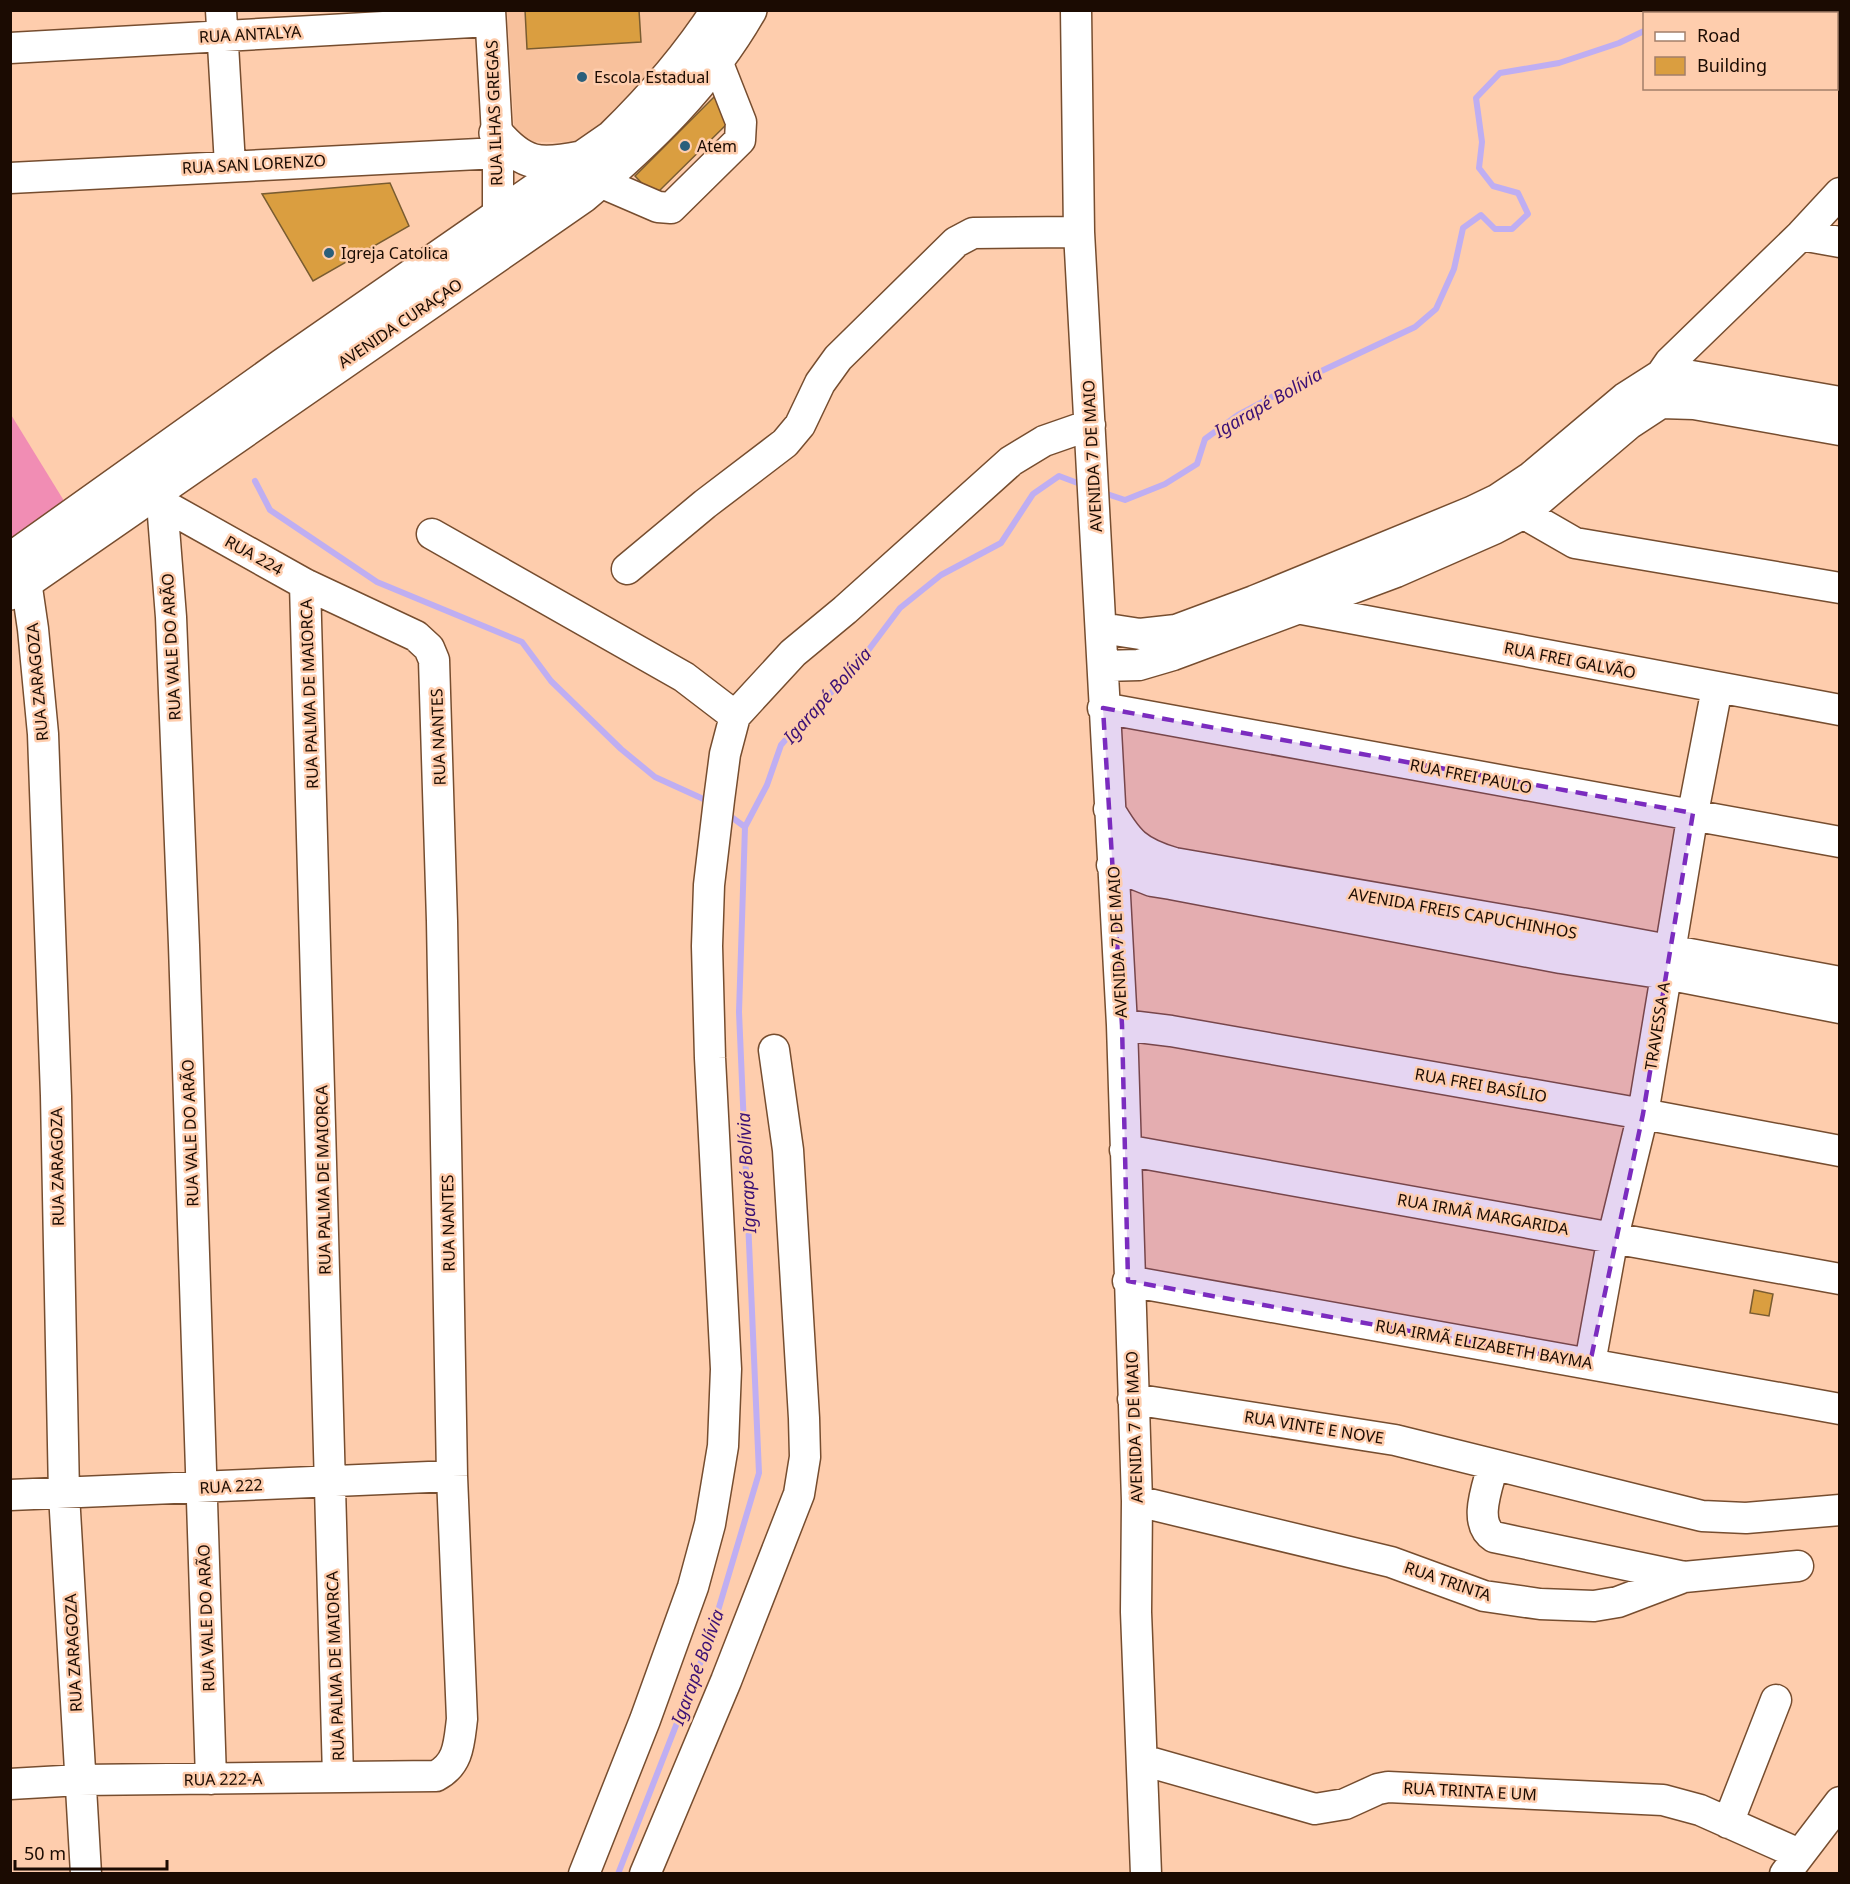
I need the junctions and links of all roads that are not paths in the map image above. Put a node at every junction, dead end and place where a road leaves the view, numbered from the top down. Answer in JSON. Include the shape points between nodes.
{"nodes":[{"id":1,"x":718,"y":10,"type":"edge"},
{"id":2,"x":750,"y":10,"type":"edge"},
{"id":3,"x":1076,"y":10,"type":"edge"},
{"id":4,"x":490,"y":16,"type":"edge"},
{"id":5,"x":222,"y":23,"type":"edge"},
{"id":6,"x":10,"y":48,"type":"edge"},
{"id":7,"x":717,"y":61,"type":"junction"},
{"id":8,"x":497,"y":143,"type":"junction"},
{"id":9,"x":230,"y":165,"type":"junction"},
{"id":10,"x":593,"y":170,"type":"junction"},
{"id":11,"x":10,"y":178,"type":"edge"},
{"id":12,"x":1839,"y":193,"type":"edge"},
{"id":13,"x":498,"y":215,"type":"junction"},
{"id":14,"x":1079,"y":232,"type":"junction"},
{"id":15,"x":1801,"y":235,"type":"junction"},
{"id":16,"x":1839,"y":242,"type":"edge"},
{"id":17,"x":328,"y":353,"type":"junction"},
{"id":18,"x":1661,"y":389,"type":"junction"},
{"id":19,"x":1839,"y":402,"type":"edge"},
{"id":20,"x":1839,"y":430,"type":"edge"},
{"id":21,"x":1092,"y":440,"type":"junction"},
{"id":22,"x":162,"y":496,"type":"junction"},
{"id":23,"x":1498,"y":499,"type":"junction"},
{"id":24,"x":1524,"y":513,"type":"junction"},
{"id":25,"x":432,"y":534,"type":"dead end"},
{"id":26,"x":627,"y":569,"type":"dead end"},
{"id":27,"x":16,"y":572,"type":"edge"},
{"id":28,"x":305,"y":584,"type":"junction"},
{"id":29,"x":1839,"y":588,"type":"edge"},
{"id":30,"x":1302,"y":609,"type":"junction"},
{"id":31,"x":1101,"y":628,"type":"junction"},
{"id":32,"x":434,"y":660,"type":"joint"},
{"id":33,"x":1103,"y":666,"type":"junction"},
{"id":34,"x":1717,"y":688,"type":"junction"},
{"id":35,"x":1103,"y":708,"type":"junction"},
{"id":36,"x":1839,"y":710,"type":"edge"},
{"id":37,"x":735,"y":717,"type":"junction"},
{"id":38,"x":1108,"y":808,"type":"junction"},
{"id":39,"x":1693,"y":813,"type":"junction"},
{"id":40,"x":1839,"y":842,"type":"edge"},
{"id":41,"x":1112,"y":865,"type":"junction"},
{"id":42,"x":1668,"y":963,"type":"junction"},
{"id":43,"x":1839,"y":982,"type":"edge"},
{"id":44,"x":1839,"y":1008,"type":"edge"},
{"id":45,"x":1122,"y":1025,"type":"junction"},
{"id":46,"x":774,"y":1050,"type":"dead end"},
{"id":47,"x":1643,"y":1114,"type":"junction"},
{"id":48,"x":1125,"y":1150,"type":"junction"},
{"id":49,"x":1839,"y":1151,"type":"edge"},
{"id":50,"x":1613,"y":1237,"type":"junction"},
{"id":51,"x":1839,"y":1279,"type":"edge"},
{"id":52,"x":1128,"y":1281,"type":"junction"},
{"id":53,"x":1590,"y":1364,"type":"junction"},
{"id":54,"x":1133,"y":1399,"type":"junction"},
{"id":55,"x":1839,"y":1409,"type":"edge"},
{"id":56,"x":1493,"y":1465,"type":"junction"},
{"id":57,"x":452,"y":1476,"type":"junction"},
{"id":58,"x":330,"y":1481,"type":"junction"},
{"id":59,"x":203,"y":1488,"type":"junction"},
{"id":60,"x":64,"y":1494,"type":"junction"},
{"id":61,"x":10,"y":1495,"type":"edge"},
{"id":62,"x":1137,"y":1501,"type":"junction"},
{"id":63,"x":1839,"y":1510,"type":"edge"},
{"id":64,"x":1798,"y":1566,"type":"dead end"},
{"id":65,"x":1684,"y":1577,"type":"junction"},
{"id":66,"x":1776,"y":1700,"type":"dead end"},
{"id":67,"x":1142,"y":1760,"type":"junction"},
{"id":68,"x":338,"y":1776,"type":"junction"},
{"id":69,"x":436,"y":1776,"type":"joint"},
{"id":70,"x":211,"y":1779,"type":"junction"},
{"id":71,"x":80,"y":1780,"type":"junction"},
{"id":72,"x":10,"y":1784,"type":"edge"},
{"id":73,"x":1839,"y":1802,"type":"edge"},
{"id":74,"x":1728,"y":1823,"type":"junction"},
{"id":75,"x":1792,"y":1864,"type":"edge"},
{"id":76,"x":86,"y":1874,"type":"edge"},
{"id":77,"x":584,"y":1874,"type":"edge"},
{"id":78,"x":645,"y":1874,"type":"edge"},
{"id":79,"x":1146,"y":1874,"type":"edge"}],
"edges":[{"from":1,"to":10,"type":"main road","name":"AVENIDA CURAÇAO","via":[[691,52],[612,136]]},
{"from":2,"to":7,"type":"main road","name":"AVENIDA CURAÇAO"},
{"from":3,"to":14,"type":"street","name":"AVENIDA 7 DE MAIO"},
{"from":4,"to":5,"type":"street","name":"RUA ANTALYA"},
{"from":4,"to":8,"type":"street","name":"RUA ILHAS GREGAS"},
{"from":5,"to":6,"type":"street","name":"RUA ANTALYA"},
{"from":5,"to":9,"type":"street"},
{"from":7,"to":10,"type":"main road","name":"AVENIDA CURAÇAO","via":[[672,115]]},
{"from":7,"to":10,"type":"street","via":[[741,122],[740,140],[671,208],[658,207]]},
{"from":8,"to":9,"type":"street","name":"RUA SAN LORENZO"},
{"from":8,"to":10,"type":"main road","via":[[530,160],[561,161]]},
{"from":8,"to":13,"type":"street","name":"RUA ILHAS GREGAS"},
{"from":9,"to":11,"type":"street","name":"RUA SAN LORENZO"},
{"from":10,"to":13,"type":"main road","name":"AVENIDA CURAÇAO"},
{"from":10,"to":17,"type":"main road","name":"AVENIDA CURAÇAO","via":[[528,235]]},
{"from":12,"to":15,"type":"street"},
{"from":13,"to":17,"type":"main road","name":"AVENIDA CURAÇAO"},
{"from":14,"to":21,"type":"street","name":"AVENIDA 7 DE MAIO"},
{"from":14,"to":26,"type":"street","via":[[973,233],[956,242],[838,358],[820,383],[800,425],[785,443]]},
{"from":15,"to":16,"type":"street"},
{"from":15,"to":18,"type":"street","via":[[1670,362]]},
{"from":17,"to":22,"type":"main road","name":"AVENIDA CURAÇAO"},
{"from":17,"to":27,"type":"main road","name":"AVENIDA CURAÇAO"},
{"from":18,"to":19,"type":"street","via":[[1680,374]]},
{"from":18,"to":20,"type":"street","via":[[1694,404]]},
{"from":18,"to":23,"type":"street","via":[[1625,398],[1531,477]]},
{"from":18,"to":24,"type":"street","via":[[1629,424]]},
{"from":21,"to":31,"type":"street","name":"AVENIDA 7 DE MAIO"},
{"from":21,"to":37,"type":"street","via":[[1044,441],[1011,460],[793,653]]},
{"from":22,"to":27,"type":"main road","name":"AVENIDA CURAÇAO"},
{"from":22,"to":28,"type":"street","name":"RUA 224"},
{"from":22,"to":59,"type":"street","name":"RUA VALE DO ARÃO","via":[[171,617]]},
{"from":23,"to":24,"type":"street"},
{"from":23,"to":31,"type":"street","via":[[1176,630],[1140,634]]},
{"from":24,"to":29,"type":"street","via":[[1575,543]]},
{"from":24,"to":30,"type":"street","via":[[1396,572]]},
{"from":25,"to":37,"type":"street","via":[[684,677]]},
{"from":27,"to":60,"type":"street","name":"RUA ZARAGOZA","via":[[39,680],[45,789]]},
{"from":28,"to":32,"type":"street","name":"RUA 224","via":[[416,636],[429,648]]},
{"from":28,"to":58,"type":"street","name":"RUA PALMA DE MAIORCA"},
{"from":30,"to":33,"type":"street","via":[[1173,656],[1139,665]]},
{"from":30,"to":34,"type":"street","name":"RUA FREI GALVÃO"},
{"from":31,"to":33,"type":"street","name":"AVENIDA 7 DE MAIO"},
{"from":32,"to":57,"type":"street","name":"RUA NANTES"},
{"from":33,"to":35,"type":"street","name":"AVENIDA 7 DE MAIO"},
{"from":34,"to":36,"type":"street","name":"RUA FREI GALVÃO"},
{"from":34,"to":39,"type":"street","name":"TRAVESSA A"},
{"from":35,"to":38,"type":"street","name":"AVENIDA 7 DE MAIO"},
{"from":35,"to":39,"type":"street","name":"RUA FREI PAULO","via":[[1569,794]]},
{"from":37,"to":77,"type":"street","via":[[718,800],[707,946],[726,1369],[723,1446],[710,1524],[693,1587]]},
{"from":38,"to":41,"type":"street","name":"AVENIDA 7 DE MAIO"},
{"from":38,"to":42,"type":"street","name":"AVENIDA FREIS CAPUCHINHOS","via":[[1136,848],[1174,863],[1561,930]]},
{"from":39,"to":40,"type":"street","name":"RUA FREI PAULO"},
{"from":39,"to":42,"type":"street","name":"TRAVESSA A"},
{"from":41,"to":42,"type":"street","name":"AVENIDA FREIS CAPUCHINHOS","via":[[1161,882],[1561,958]]},
{"from":41,"to":45,"type":"street","name":"AVENIDA 7 DE MAIO"},
{"from":42,"to":43,"type":"street","name":"AVENIDA FREIS CAPUCHINHOS"},
{"from":42,"to":44,"type":"street","name":"AVENIDA FREIS CAPUCHINHOS"},
{"from":42,"to":47,"type":"street","name":"TRAVESSA A"},
{"from":45,"to":47,"type":"street","name":"RUA FREI BASÍLIO"},
{"from":45,"to":48,"type":"street","name":"AVENIDA 7 DE MAIO"},
{"from":46,"to":78,"type":"street","via":[[788,1150],[804,1418],[805,1457],[800,1494]]},
{"from":47,"to":49,"type":"street","name":"RUA FREI BASÍLIO"},
{"from":47,"to":50,"type":"street","name":"TRAVESSA A"},
{"from":48,"to":50,"type":"street","name":"RUA IRMÃ MARGARIDA"},
{"from":48,"to":52,"type":"street","name":"AVENIDA 7 DE MAIO"},
{"from":50,"to":51,"type":"street","name":"RUA IRMÃ MARGARIDA"},
{"from":50,"to":53,"type":"street","name":"TRAVESSA A"},
{"from":52,"to":53,"type":"street","name":"RUA IRMÃ ELIZABETH BAYMA"},
{"from":52,"to":54,"type":"street","name":"AVENIDA 7 DE MAIO"},
{"from":53,"to":55,"type":"street","name":"RUA IRMÃ ELIZABETH BAYMA"},
{"from":54,"to":56,"type":"street","name":"RUA VINTE E NOVE","via":[[1395,1440]]},
{"from":54,"to":62,"type":"street","name":"AVENIDA 7 DE MAIO"},
{"from":56,"to":63,"type":"street","name":"RUA VINTE E NOVE","via":[[1702,1516],[1746,1518]]},
{"from":56,"to":65,"type":"street","via":[[1483,1525],[1494,1537]]},
{"from":57,"to":58,"type":"street","name":"RUA 222"},
{"from":57,"to":69,"type":"street","name":"RUA NANTES","via":[[462,1719],[455,1760],[448,1770]]},
{"from":58,"to":59,"type":"street","name":"RUA 222"},
{"from":58,"to":68,"type":"street","name":"RUA PALMA DE MAIORCA"},
{"from":59,"to":60,"type":"street","name":"RUA 222"},
{"from":59,"to":70,"type":"street","name":"RUA VALE DO ARÃO"},
{"from":60,"to":61,"type":"street","name":"RUA 222"},
{"from":60,"to":71,"type":"street","name":"RUA ZARAGOZA"},
{"from":62,"to":65,"type":"street","name":"RUA TRINTA","via":[[1351,1551],[1484,1596],[1507,1600],[1594,1606],[1617,1602]]},
{"from":62,"to":67,"type":"street","name":"AVENIDA 7 DE MAIO","via":[[1136,1612]]},
{"from":64,"to":65,"type":"street","name":"RUA TRINTA"},
{"from":66,"to":74,"type":"street"},
{"from":67,"to":74,"type":"street","name":"RUA TRINTA E UM","via":[[1316,1809],[1345,1804],[1388,1787],[1663,1800]]},
{"from":67,"to":79,"type":"street","name":"AVENIDA 7 DE MAIO"},
{"from":68,"to":69,"type":"street","name":"RUA 222-A"},
{"from":68,"to":70,"type":"street","name":"RUA 222-A"},
{"from":70,"to":71,"type":"street","name":"RUA 222-A"},
{"from":71,"to":72,"type":"street","name":"RUA 222-A"},
{"from":71,"to":76,"type":"street","name":"RUA ZARAGOZA"},
{"from":73,"to":75,"type":"street"},
{"from":74,"to":75,"type":"street","name":"RUA TRINTA E UM"}]}
